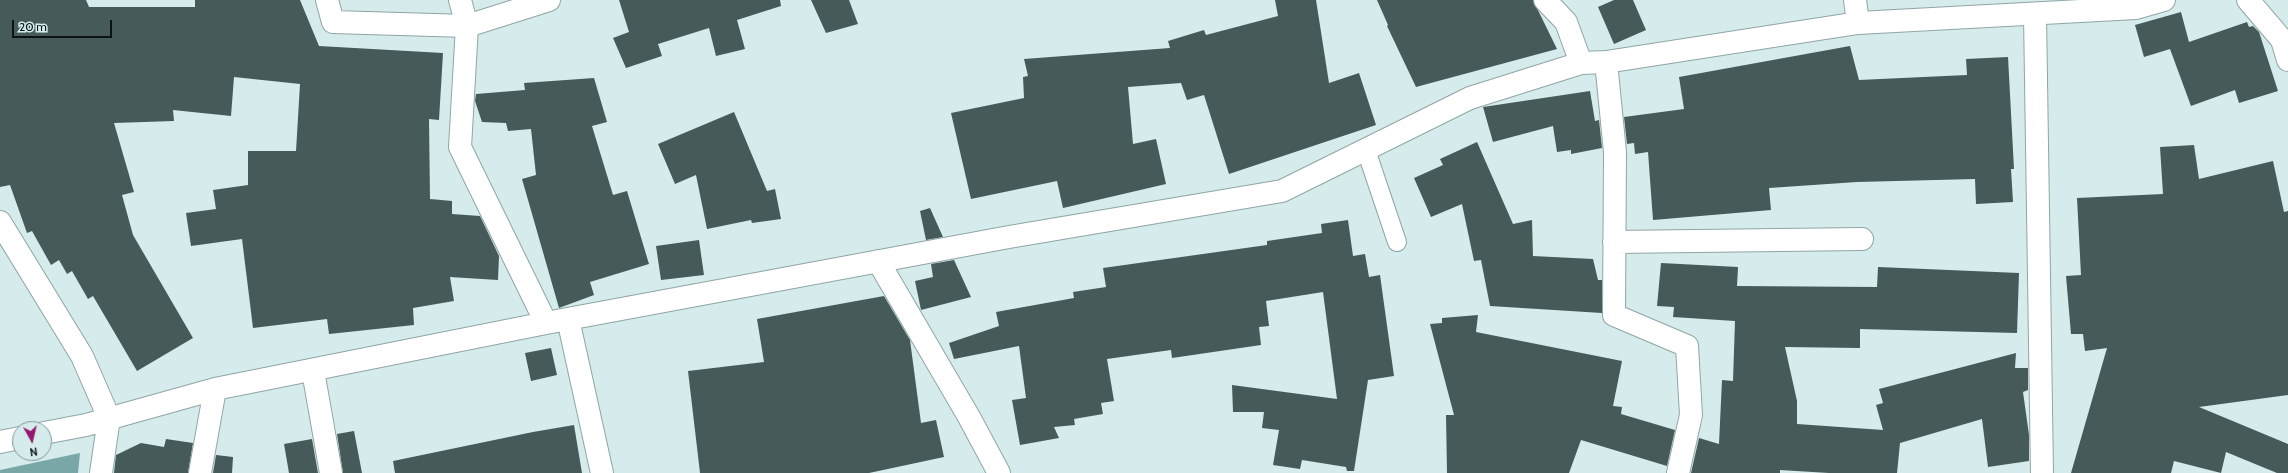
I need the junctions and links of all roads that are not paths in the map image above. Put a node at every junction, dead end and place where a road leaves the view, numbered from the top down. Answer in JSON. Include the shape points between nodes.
{"nodes":[{"id":1,"x":327,"y":0,"type":"edge"},
{"id":2,"x":460,"y":0,"type":"edge"},
{"id":3,"x":549,"y":0,"type":"edge"},
{"id":4,"x":1545,"y":0,"type":"edge"},
{"id":5,"x":1855,"y":0,"type":"edge"},
{"id":6,"x":2164,"y":0,"type":"edge"},
{"id":7,"x":2248,"y":0,"type":"edge"},
{"id":8,"x":2035,"y":7,"type":"edge"},
{"id":9,"x":1858,"y":23,"type":"junction"},
{"id":10,"x":466,"y":26,"type":"junction"},
{"id":11,"x":2288,"y":60,"type":"edge"},
{"id":12,"x":1606,"y":62,"type":"junction"},
{"id":13,"x":1581,"y":63,"type":"junction"},
{"id":14,"x":1366,"y":150,"type":"junction"},
{"id":15,"x":0,"y":222,"type":"edge"},
{"id":16,"x":1862,"y":239,"type":"dead end"},
{"id":17,"x":1397,"y":242,"type":"dead end"},
{"id":18,"x":1614,"y":242,"type":"junction"},
{"id":19,"x":878,"y":261,"type":"junction"},
{"id":20,"x":568,"y":319,"type":"junction"},
{"id":21,"x":546,"y":323,"type":"junction"},
{"id":22,"x":313,"y":371,"type":"junction"},
{"id":23,"x":215,"y":389,"type":"junction"},
{"id":24,"x":109,"y":418,"type":"junction"},
{"id":25,"x":52,"y":431,"type":"edge"},
{"id":26,"x":12,"y":440,"type":"edge"},
{"id":27,"x":0,"y":442,"type":"edge"},
{"id":28,"x":101,"y":473,"type":"edge"},
{"id":29,"x":200,"y":473,"type":"edge"},
{"id":30,"x":331,"y":473,"type":"edge"},
{"id":31,"x":602,"y":473,"type":"edge"},
{"id":32,"x":999,"y":473,"type":"edge"},
{"id":33,"x":1678,"y":473,"type":"edge"},
{"id":34,"x":2042,"y":473,"type":"edge"}],
"edges":[{"from":1,"to":10,"type":"street","via":[[333,22]]},
{"from":2,"to":10,"type":"street"},
{"from":3,"to":10,"type":"street"},
{"from":4,"to":13,"type":"street","via":[[1566,22]]},
{"from":5,"to":9,"type":"street"},
{"from":6,"to":8,"type":"street","via":[[2136,8]]},
{"from":7,"to":11,"type":"street","via":[[2282,40]]},
{"from":8,"to":9,"type":"street"},
{"from":8,"to":34,"type":"street"},
{"from":9,"to":12,"type":"street"},
{"from":10,"to":21,"type":"street","via":[[460,147]]},
{"from":12,"to":13,"type":"street"},
{"from":12,"to":18,"type":"street","via":[[1615,152]]},
{"from":13,"to":14,"type":"street","via":[[1470,98]]},
{"from":14,"to":17,"type":"lane"},
{"from":14,"to":19,"type":"street","via":[[1282,191]]},
{"from":15,"to":24,"type":"street","via":[[82,356]]},
{"from":16,"to":18,"type":"street"},
{"from":18,"to":33,"type":"street","via":[[1614,315],[1687,346],[1691,415]]},
{"from":19,"to":20,"type":"street"},
{"from":19,"to":32,"type":"street","via":[[970,417]]},
{"from":20,"to":21,"type":"street"},
{"from":20,"to":31,"type":"street"},
{"from":21,"to":22,"type":"street"},
{"from":22,"to":23,"type":"street"},
{"from":22,"to":30,"type":"street"},
{"from":23,"to":24,"type":"street"},
{"from":23,"to":29,"type":"street"},
{"from":24,"to":25,"type":"street"},
{"from":24,"to":28,"type":"street"},
{"from":26,"to":27,"type":"street"}]}
